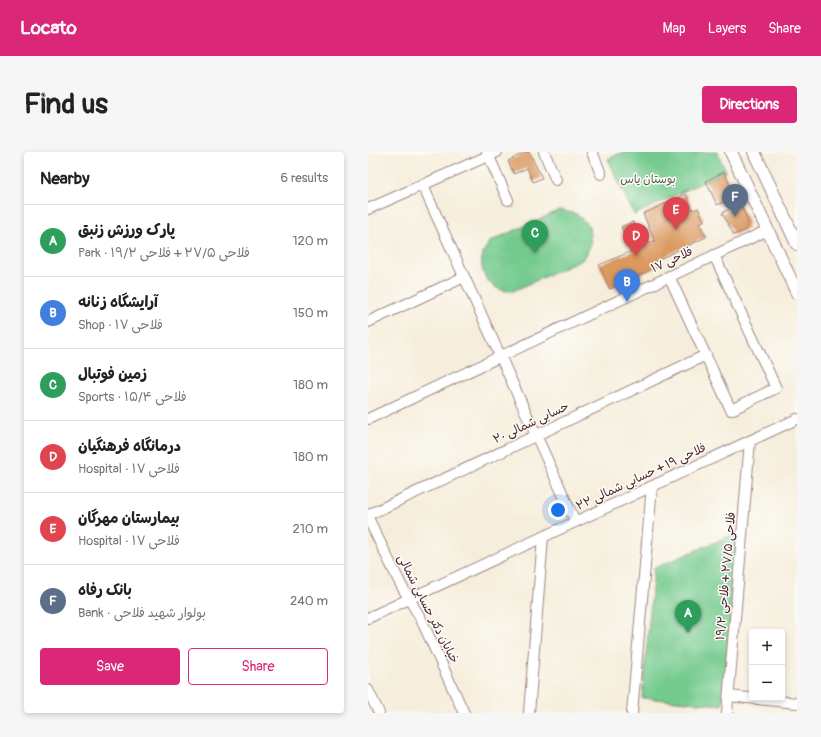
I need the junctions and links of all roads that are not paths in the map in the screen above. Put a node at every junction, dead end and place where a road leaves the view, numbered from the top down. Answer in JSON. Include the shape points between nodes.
{"nodes":[{"id":1,"x":544,"y":152,"type":"edge"},
{"id":2,"x":592,"y":152,"type":"edge"},
{"id":3,"x":731,"y":152,"type":"edge"},
{"id":4,"x":754,"y":152,"type":"edge"},
{"id":5,"x":491,"y":153,"type":"edge"},
{"id":6,"x":601,"y":174,"type":"dead end"},
{"id":7,"x":556,"y":180,"type":"dead end"},
{"id":8,"x":423,"y":186,"type":"junction"},
{"id":9,"x":508,"y":200,"type":"dead end"},
{"id":10,"x":368,"y":209,"type":"edge"},
{"id":11,"x":768,"y":230,"type":"junction"},
{"id":12,"x":797,"y":244,"type":"edge"},
{"id":13,"x":714,"y":255,"type":"junction"},
{"id":14,"x":669,"y":276,"type":"junction"},
{"id":15,"x":464,"y":277,"type":"junction"},
{"id":16,"x":797,"y":293,"type":"edge"},
{"id":17,"x":368,"y":322,"type":"edge"},
{"id":18,"x":706,"y":355,"type":"junction"},
{"id":19,"x":500,"y":356,"type":"junction"},
{"id":20,"x":368,"y":419,"type":"edge"},
{"id":21,"x":797,"y":419,"type":"edge"},
{"id":22,"x":536,"y":435,"type":"junction"},
{"id":23,"x":750,"y":441,"type":"junction"},
{"id":24,"x":652,"y":486,"type":"junction"},
{"id":25,"x":368,"y":514,"type":"edge"},
{"id":26,"x":368,"y":518,"type":"edge"},
{"id":27,"x":575,"y":521,"type":"junction"},
{"id":28,"x":543,"y":536,"type":"junction"},
{"id":29,"x":408,"y":598,"type":"junction"},
{"id":30,"x":368,"y":618,"type":"edge"},
{"id":31,"x":368,"y":690,"type":"edge"},
{"id":32,"x":729,"y":696,"type":"junction"},
{"id":33,"x":797,"y":703,"type":"edge"},
{"id":34,"x":378,"y":713,"type":"edge"},
{"id":35,"x":464,"y":713,"type":"edge"},
{"id":36,"x":530,"y":713,"type":"edge"},
{"id":37,"x":632,"y":713,"type":"edge"},
{"id":38,"x":727,"y":713,"type":"edge"}],
"edges":[{"from":1,"to":7,"type":"street"},
{"from":2,"to":6,"type":"street"},
{"from":3,"to":11,"type":"main road"},
{"from":4,"to":12,"type":"main road"},
{"from":5,"to":8,"type":"street"},
{"from":5,"to":9,"type":"street"},
{"from":8,"to":10,"type":"street"},
{"from":8,"to":15,"type":"street"},
{"from":11,"to":13,"type":"street","name":"فلاحی ۱۷"},
{"from":11,"to":16,"type":"main road"},
{"from":13,"to":14,"type":"street","name":"فلاحی ۱۷"},
{"from":13,"to":18,"type":"street","via":[[776,388],[731,410]]},
{"from":14,"to":18,"type":"street"},
{"from":14,"to":19,"type":"street","name":"فلاحی ۱۷"},
{"from":15,"to":17,"type":"street"},
{"from":15,"to":19,"type":"street"},
{"from":18,"to":22,"type":"street","name":"حسابی شمالی ۲۰"},
{"from":19,"to":20,"type":"street","name":"فلاحی ۱۷"},
{"from":19,"to":22,"type":"street"},
{"from":21,"to":23,"type":"street","name":"فلاحی ۱۹ + حسابی شمالی ۲۲"},
{"from":22,"to":25,"type":"street","name":"حسابی شمالی ۲۰"},
{"from":22,"to":27,"type":"street"},
{"from":23,"to":24,"type":"street","name":"فلاحی ۱۹ + حسابی شمالی ۲۲"},
{"from":23,"to":32,"type":"street","name":"فلاحی ۲۷/۵ + فلاحی ۱۹/۲"},
{"from":24,"to":27,"type":"street","name":"فلاحی ۱۹ + حسابی شمالی ۲۲"},
{"from":24,"to":37,"type":"street"},
{"from":26,"to":29,"type":"street","name":"خیابان دکتر حسابی شمالی"},
{"from":27,"to":28,"type":"street","name":"فلاحی ۱۹ + حسابی شمالی ۲۲"},
{"from":28,"to":29,"type":"street","name":"فلاحی ۱۹ + حسابی شمالی ۲۲"},
{"from":28,"to":36,"type":"street"},
{"from":29,"to":30,"type":"street","name":"فلاحی ۱۹ + حسابی شمالی ۲۲"},
{"from":29,"to":35,"type":"street","name":"خیابان دکتر حسابی شمالی","via":[[421,619]]},
{"from":31,"to":34,"type":"street"},
{"from":32,"to":33,"type":"street"},
{"from":32,"to":38,"type":"street","name":"فلاحی ۲۷/۵ + فلاحی ۱۹/۲"}]}
